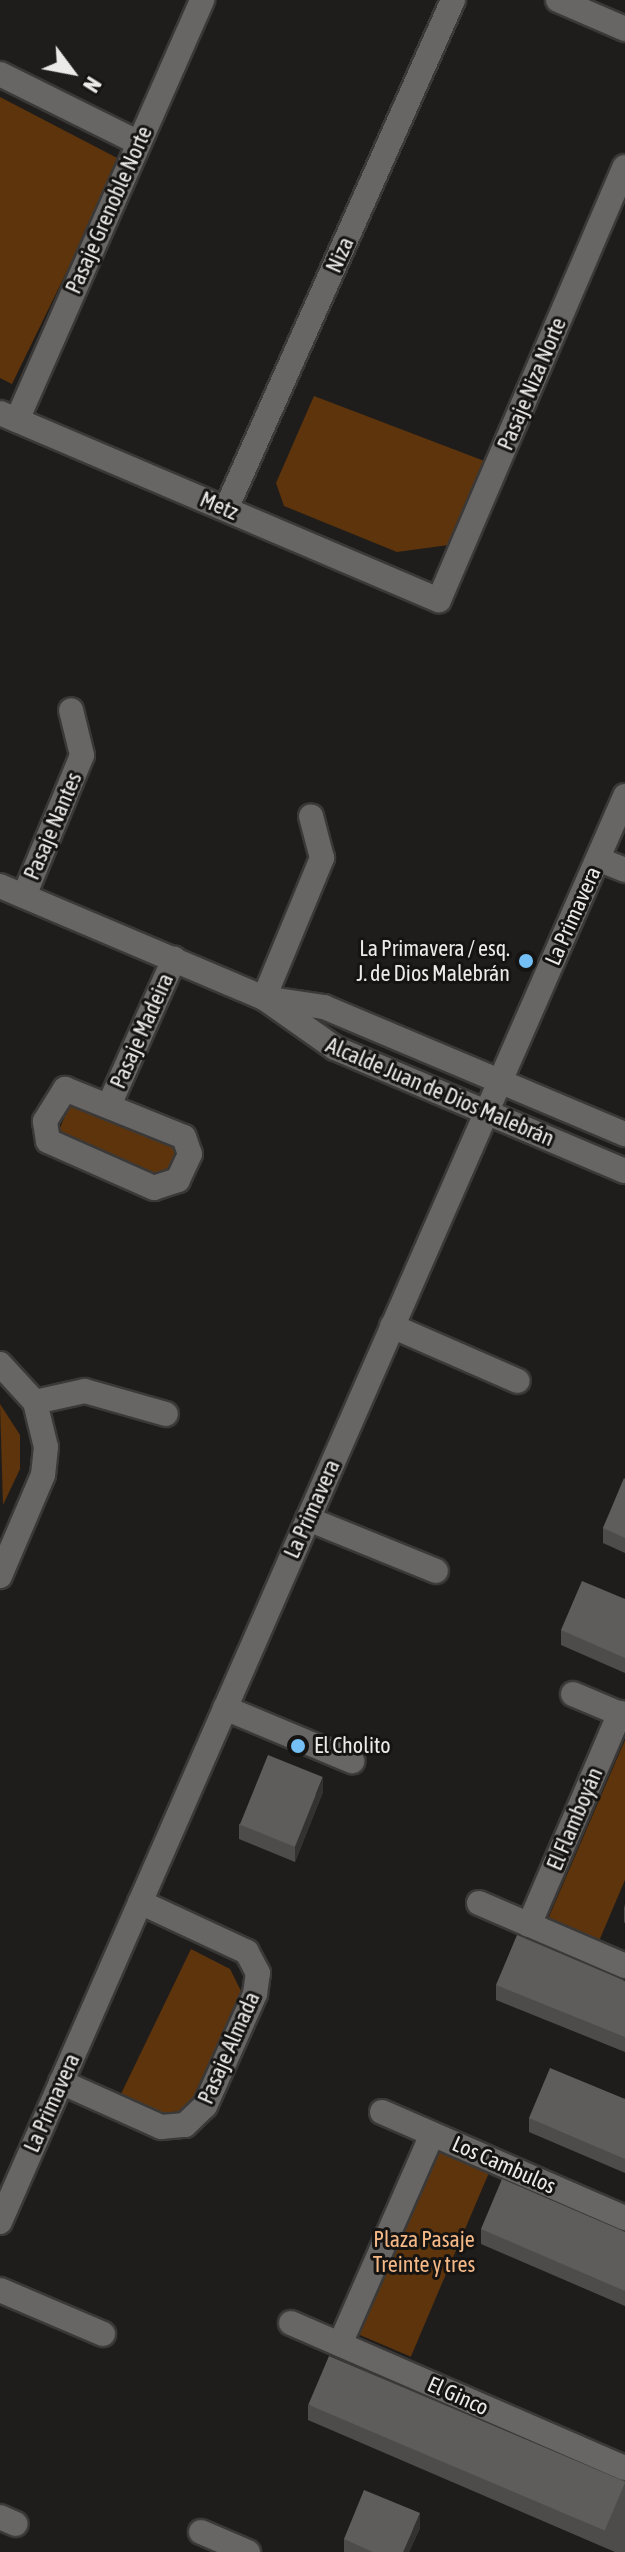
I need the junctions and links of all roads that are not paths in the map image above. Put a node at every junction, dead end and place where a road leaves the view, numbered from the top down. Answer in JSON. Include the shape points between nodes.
{"nodes":[{"id":1,"x":202,"y":0,"type":"edge"},
{"id":2,"x":453,"y":0,"type":"edge"},
{"id":3,"x":558,"y":0,"type":"edge"},
{"id":4,"x":625,"y":29,"type":"edge"},
{"id":5,"x":0,"y":74,"type":"edge"},
{"id":6,"x":139,"y":143,"type":"junction"},
{"id":7,"x":625,"y":167,"type":"edge"},
{"id":8,"x":8,"y":417,"type":"edge"},
{"id":9,"x":226,"y":509,"type":"junction"},
{"id":10,"x":439,"y":600,"type":"joint"},
{"id":11,"x":71,"y":710,"type":"dead end"},
{"id":12,"x":625,"y":796,"type":"edge"},
{"id":13,"x":311,"y":816,"type":"dead end"},
{"id":14,"x":598,"y":859,"type":"junction"},
{"id":15,"x":625,"y":870,"type":"edge"},
{"id":16,"x":0,"y":886,"type":"edge"},
{"id":17,"x":24,"y":896,"type":"junction"},
{"id":18,"x":174,"y":959,"type":"junction"},
{"id":19,"x":264,"y":998,"type":"junction"},
{"id":20,"x":500,"y":1081,"type":"junction"},
{"id":21,"x":110,"y":1103,"type":"junction"},
{"id":22,"x":486,"y":1112,"type":"junction"},
{"id":23,"x":625,"y":1134,"type":"edge"},
{"id":24,"x":625,"y":1171,"type":"edge"},
{"id":25,"x":392,"y":1326,"type":"junction"},
{"id":26,"x":0,"y":1364,"type":"edge"},
{"id":27,"x":518,"y":1381,"type":"dead end"},
{"id":28,"x":35,"y":1402,"type":"junction"},
{"id":29,"x":166,"y":1414,"type":"dead end"},
{"id":30,"x":308,"y":1519,"type":"junction"},
{"id":31,"x":436,"y":1571,"type":"dead end"},
{"id":32,"x":0,"y":1576,"type":"edge"},
{"id":33,"x":573,"y":1694,"type":"dead end"},
{"id":34,"x":225,"y":1708,"type":"junction"},
{"id":35,"x":622,"y":1714,"type":"edge"},
{"id":36,"x":352,"y":1761,"type":"dead end"},
{"id":37,"x":140,"y":1902,"type":"junction"},
{"id":38,"x":479,"y":1903,"type":"dead end"},
{"id":39,"x":529,"y":1925,"type":"junction"},
{"id":40,"x":625,"y":1966,"type":"edge"},
{"id":41,"x":61,"y":2082,"type":"junction"},
{"id":42,"x":382,"y":2112,"type":"dead end"},
{"id":43,"x":432,"y":2134,"type":"junction"},
{"id":44,"x":625,"y":2218,"type":"edge"},
{"id":45,"x":0,"y":2222,"type":"edge"},
{"id":46,"x":0,"y":2290,"type":"edge"},
{"id":47,"x":291,"y":2323,"type":"dead end"},
{"id":48,"x":103,"y":2334,"type":"dead end"},
{"id":49,"x":340,"y":2344,"type":"junction"},
{"id":50,"x":625,"y":2468,"type":"edge"},
{"id":51,"x":201,"y":2532,"type":"dead end"},
{"id":52,"x":248,"y":2552,"type":"edge"}],
"edges":[{"from":1,"to":6,"type":"street","name":"Pasaje Grenoble Norte"},
{"from":2,"to":9,"type":"street","name":"Niza"},
{"from":3,"to":4,"type":"street"},
{"from":5,"to":6,"type":"street"},
{"from":6,"to":8,"type":"street","name":"Pasaje Grenoble Norte"},
{"from":7,"to":10,"type":"street","name":"Pasaje Niza Norte"},
{"from":8,"to":9,"type":"street","name":"Metz"},
{"from":9,"to":10,"type":"street","name":"Metz"},
{"from":11,"to":17,"type":"street","name":"Pasaje Nantes","via":[[82,755]]},
{"from":12,"to":14,"type":"street","name":"La Primavera"},
{"from":13,"to":19,"type":"street","via":[[322,858]]},
{"from":14,"to":15,"type":"street"},
{"from":14,"to":20,"type":"street","name":"La Primavera"},
{"from":16,"to":17,"type":"street","name":"Alcalde Juan de Dios Malebrán"},
{"from":17,"to":18,"type":"street","name":"Alcalde Juan de Dios Malebrán"},
{"from":18,"to":19,"type":"street","name":"Alcalde Juan de Dios Malebrán"},
{"from":18,"to":21,"type":"street","name":"Pasaje Madeira"},
{"from":19,"to":20,"type":"street","name":"Alcalde Juan de Dios Malebrán","via":[[324,1007]]},
{"from":19,"to":22,"type":"street","name":"Alcalde Juan de Dios Malebrán","via":[[317,1039]]},
{"from":20,"to":22,"type":"street","name":"La Primavera"},
{"from":20,"to":23,"type":"street","name":"Alcalde Juan de Dios Malebrán"},
{"from":21,"to":21,"type":"street","name":"Pasaje Madeira","via":[[65,1089],[55,1098],[44,1134],[154,1188],[174,1185],[190,1154],[184,1137]]},
{"from":22,"to":24,"type":"street","name":"Alcalde Juan de Dios Malebrán"},
{"from":22,"to":25,"type":"street","name":"La Primavera"},
{"from":25,"to":27,"type":"street"},
{"from":25,"to":30,"type":"street","name":"La Primavera"},
{"from":26,"to":28,"type":"street"},
{"from":28,"to":29,"type":"street","via":[[85,1391]]},
{"from":28,"to":32,"type":"street","via":[[45,1433],[43,1475]]},
{"from":30,"to":31,"type":"street"},
{"from":30,"to":34,"type":"street","name":"La Primavera"},
{"from":33,"to":35,"type":"street"},
{"from":34,"to":36,"type":"street"},
{"from":34,"to":37,"type":"street","name":"La Primavera"},
{"from":35,"to":39,"type":"street","name":"El Flamboyán"},
{"from":37,"to":41,"type":"street","name":"La Primavera"},
{"from":37,"to":41,"type":"street","name":"Pasaje Almada","via":[[247,1952],[258,1973],[255,1994],[205,2106],[185,2125],[161,2127]]},
{"from":38,"to":39,"type":"street"},
{"from":39,"to":40,"type":"street"},
{"from":41,"to":45,"type":"street","name":"La Primavera"},
{"from":42,"to":43,"type":"street","name":"Los Cambulos"},
{"from":43,"to":44,"type":"street","name":"Los Cambulos"},
{"from":43,"to":49,"type":"street"},
{"from":46,"to":48,"type":"street"},
{"from":47,"to":49,"type":"street","name":"El Ginco"},
{"from":49,"to":50,"type":"street","name":"El Ginco"},
{"from":51,"to":52,"type":"street"}]}
